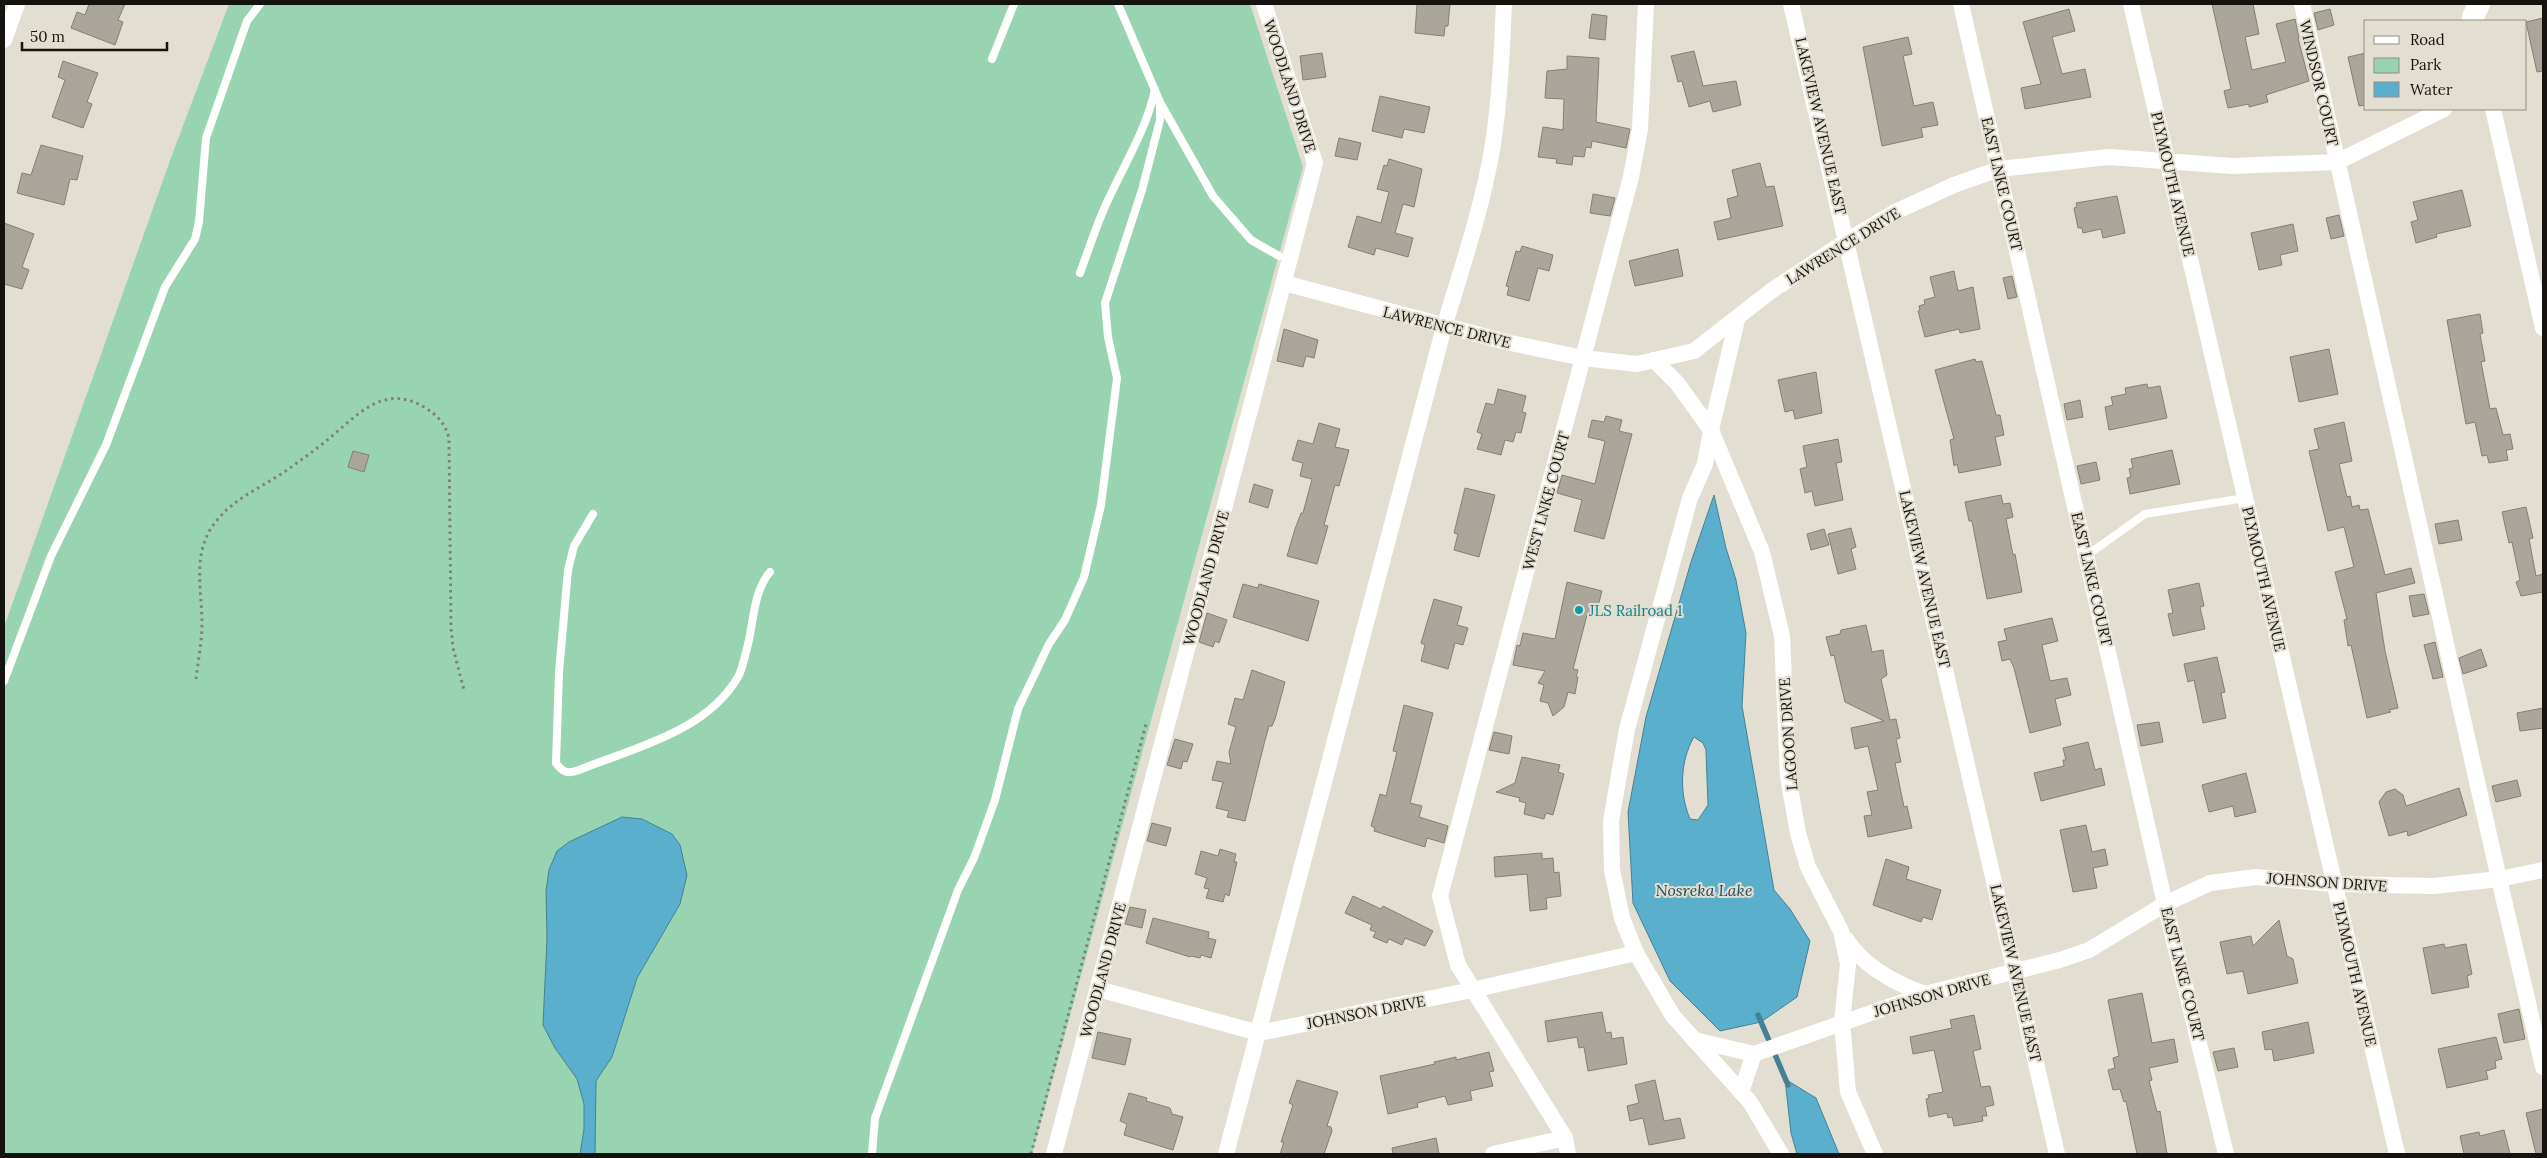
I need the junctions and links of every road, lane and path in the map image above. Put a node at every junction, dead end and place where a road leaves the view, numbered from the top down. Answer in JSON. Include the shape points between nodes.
{"nodes":[{"id":1,"x":17,"y":4,"type":"edge"},
{"id":2,"x":260,"y":4,"type":"edge"},
{"id":3,"x":1014,"y":4,"type":"edge"},
{"id":4,"x":1118,"y":4,"type":"edge"},
{"id":5,"x":1264,"y":4,"type":"edge"},
{"id":6,"x":1504,"y":4,"type":"edge"},
{"id":7,"x":1646,"y":4,"type":"edge"},
{"id":8,"x":1791,"y":4,"type":"edge"},
{"id":9,"x":1961,"y":4,"type":"edge"},
{"id":10,"x":2130,"y":4,"type":"edge"},
{"id":11,"x":2302,"y":4,"type":"edge"},
{"id":12,"x":4,"y":40,"type":"edge"},
{"id":13,"x":992,"y":59,"type":"dead end"},
{"id":14,"x":1155,"y":90,"type":"junction"},
{"id":15,"x":1160,"y":102,"type":"junction"},
{"id":16,"x":2442,"y":110,"type":"edge"},
{"id":17,"x":2493,"y":110,"type":"edge"},
{"id":18,"x":2168,"y":160,"type":"junction"},
{"id":19,"x":2337,"y":162,"type":"junction"},
{"id":20,"x":1999,"y":169,"type":"junction"},
{"id":21,"x":1848,"y":240,"type":"junction"},
{"id":22,"x":1278,"y":256,"type":"dead end"},
{"id":23,"x":1080,"y":272,"type":"dead end"},
{"id":24,"x":1284,"y":282,"type":"junction"},
{"id":25,"x":1737,"y":320,"type":"junction"},
{"id":26,"x":1444,"y":327,"type":"junction"},
{"id":27,"x":2543,"y":328,"type":"edge"},
{"id":28,"x":1584,"y":358,"type":"junction"},
{"id":29,"x":1654,"y":360,"type":"junction"},
{"id":30,"x":1711,"y":430,"type":"junction"},
{"id":31,"x":2245,"y":498,"type":"junction"},
{"id":32,"x":593,"y":514,"type":"dead end"},
{"id":33,"x":2086,"y":556,"type":"junction"},
{"id":34,"x":770,"y":572,"type":"dead end"},
{"id":35,"x":196,"y":679,"type":"dead end"},
{"id":36,"x":4,"y":681,"type":"edge"},
{"id":37,"x":464,"y":690,"type":"dead end"},
{"id":38,"x":1146,"y":724,"type":"dead end"},
{"id":39,"x":2543,"y":870,"type":"edge"},
{"id":40,"x":2498,"y":879,"type":"junction"},
{"id":41,"x":2334,"y":884,"type":"junction"},
{"id":42,"x":2165,"y":904,"type":"junction"},
{"id":43,"x":1840,"y":931,"type":"junction"},
{"id":44,"x":1636,"y":953,"type":"junction"},
{"id":45,"x":2016,"y":971,"type":"junction"},
{"id":46,"x":1098,"y":989,"type":"junction"},
{"id":47,"x":1472,"y":990,"type":"junction"},
{"id":48,"x":1925,"y":994,"type":"junction"},
{"id":49,"x":1842,"y":1022,"type":"junction"},
{"id":50,"x":1259,"y":1033,"type":"junction"},
{"id":51,"x":1694,"y":1040,"type":"junction"},
{"id":52,"x":1754,"y":1054,"type":"junction"},
{"id":53,"x":2543,"y":1068,"type":"edge"},
{"id":54,"x":1741,"y":1092,"type":"junction"},
{"id":55,"x":1565,"y":1138,"type":"junction"},
{"id":56,"x":872,"y":1154,"type":"edge"},
{"id":57,"x":1031,"y":1154,"type":"edge"},
{"id":58,"x":1054,"y":1154,"type":"edge"},
{"id":59,"x":1226,"y":1154,"type":"edge"},
{"id":60,"x":1493,"y":1154,"type":"edge"},
{"id":61,"x":1568,"y":1154,"type":"edge"},
{"id":62,"x":1781,"y":1154,"type":"edge"},
{"id":63,"x":1874,"y":1154,"type":"edge"},
{"id":64,"x":2057,"y":1154,"type":"edge"},
{"id":65,"x":2226,"y":1154,"type":"edge"},
{"id":66,"x":2397,"y":1154,"type":"edge"}],
"edges":[{"from":1,"to":12,"type":"street"},
{"from":2,"to":36,"type":"lane","via":[[247,21],[206,138],[195,239],[165,287],[106,445],[51,556]]},
{"from":3,"to":13,"type":"lane"},
{"from":4,"to":14,"type":"lane"},
{"from":5,"to":24,"type":"street","name":"WOODLAND DRIVE","via":[[1315,162]]},
{"from":6,"to":26,"type":"street","via":[[1493,144],[1479,208]]},
{"from":7,"to":28,"type":"street","name":"WEST LNKE COURT","via":[[1640,128],[1631,177]]},
{"from":8,"to":21,"type":"street","name":"LAKEVIEW AVENUE EAST"},
{"from":9,"to":20,"type":"street","name":"EAST LNKE COURT"},
{"from":10,"to":18,"type":"street","name":"PLYMOUTH AVENUE"},
{"from":11,"to":19,"type":"street","name":"WINDSOR COURT"},
{"from":14,"to":15,"type":"lane"},
{"from":14,"to":23,"type":"lane","via":[[1150,113],[1107,201]]},
{"from":15,"to":22,"type":"lane","via":[[1213,196],[1251,240]]},
{"from":15,"to":56,"type":"lane","via":[[1160,120],[1144,181],[1105,303],[1117,378],[1101,505],[1084,577],[1018,708],[995,800],[958,890],[876,1118]]},
{"from":16,"to":19,"type":"street","name":"LAWRENCE DRIVE"},
{"from":17,"to":27,"type":"street"},
{"from":18,"to":19,"type":"street","name":"LAWRENCE DRIVE","via":[[2232,166]]},
{"from":18,"to":20,"type":"street","name":"LAWRENCE DRIVE","via":[[2109,157]]},
{"from":18,"to":31,"type":"street","name":"PLYMOUTH AVENUE"},
{"from":19,"to":40,"type":"street","name":"WINDSOR COURT"},
{"from":20,"to":21,"type":"street","name":"LAWRENCE DRIVE","via":[[1895,212]]},
{"from":20,"to":33,"type":"street","name":"EAST LNKE COURT"},
{"from":21,"to":25,"type":"street","name":"LAWRENCE DRIVE","via":[[1770,292]]},
{"from":21,"to":45,"type":"street","name":"LAKEVIEW AVENUE EAST"},
{"from":24,"to":26,"type":"street","name":"LAWRENCE DRIVE"},
{"from":24,"to":46,"type":"street","name":"WOODLAND DRIVE"},
{"from":25,"to":29,"type":"street","name":"LAWRENCE DRIVE","via":[[1694,351]]},
{"from":25,"to":30,"type":"street"},
{"from":26,"to":28,"type":"street","name":"LAWRENCE DRIVE"},
{"from":26,"to":50,"type":"street"},
{"from":28,"to":29,"type":"street","name":"LAWRENCE DRIVE","via":[[1637,364]]},
{"from":28,"to":47,"type":"street","name":"WEST LNKE COURT","via":[[1440,896],[1458,965]]},
{"from":29,"to":30,"type":"street","name":"LAGOON DRIVE","via":[[1677,383]]},
{"from":30,"to":43,"type":"street","name":"LAGOON DRIVE","via":[[1762,552],[1782,636],[1788,777],[1798,833],[1813,881]]},
{"from":30,"to":44,"type":"street","via":[[1705,464],[1690,498],[1627,728],[1610,821],[1612,870],[1622,918]]},
{"from":31,"to":33,"type":"lane","via":[[2145,514]]},
{"from":31,"to":41,"type":"street","name":"PLYMOUTH AVENUE"},
{"from":32,"to":34,"type":"lane","via":[[574,546],[568,570],[556,745],[556,764],[561,771],[579,770],[671,734],[705,714],[724,696],[739,676],[753,628],[759,586]]},
{"from":33,"to":42,"type":"street","name":"EAST LNKE COURT"},
{"from":35,"to":37,"type":"path","via":[[202,623],[201,559],[210,531],[220,517],[234,502],[326,442],[365,408],[380,401],[403,399],[414,401],[434,413],[442,421],[448,438],[451,628]]},
{"from":38,"to":57,"type":"path"},
{"from":39,"to":40,"type":"street","name":"JOHNSON DRIVE"},
{"from":40,"to":41,"type":"street","name":"JOHNSON DRIVE","via":[[2434,886]]},
{"from":40,"to":53,"type":"street","name":"WINDSOR COURT"},
{"from":41,"to":42,"type":"street","name":"JOHNSON DRIVE","via":[[2256,877],[2210,883]]},
{"from":41,"to":66,"type":"street","name":"PLYMOUTH AVENUE"},
{"from":42,"to":45,"type":"street","name":"JOHNSON DRIVE","via":[[2089,950]]},
{"from":42,"to":65,"type":"street","name":"EAST LNKE COURT"},
{"from":43,"to":48,"type":"street","via":[[1866,963]]},
{"from":43,"to":49,"type":"street","name":"LAGOON DRIVE","via":[[1848,964]]},
{"from":44,"to":47,"type":"street","name":"JOHNSON DRIVE"},
{"from":44,"to":51,"type":"street","via":[[1673,1016]]},
{"from":45,"to":48,"type":"street","name":"JOHNSON DRIVE"},
{"from":45,"to":64,"type":"street","name":"LAKEVIEW AVENUE EAST"},
{"from":46,"to":50,"type":"street","name":"JOHNSON DRIVE"},
{"from":46,"to":58,"type":"street","name":"WOODLAND DRIVE"},
{"from":47,"to":50,"type":"street","name":"JOHNSON DRIVE"},
{"from":47,"to":55,"type":"street","name":"WEST LNKE COURT"},
{"from":48,"to":49,"type":"street","name":"JOHNSON DRIVE"},
{"from":49,"to":52,"type":"street","name":"JOHNSON DRIVE"},
{"from":49,"to":63,"type":"street","name":"LAGOON DRIVE","via":[[1848,1092]]},
{"from":50,"to":59,"type":"street"},
{"from":51,"to":52,"type":"street"},
{"from":51,"to":54,"type":"street"},
{"from":52,"to":54,"type":"street"},
{"from":54,"to":62,"type":"street"},
{"from":55,"to":60,"type":"street"},
{"from":55,"to":61,"type":"street"}]}
